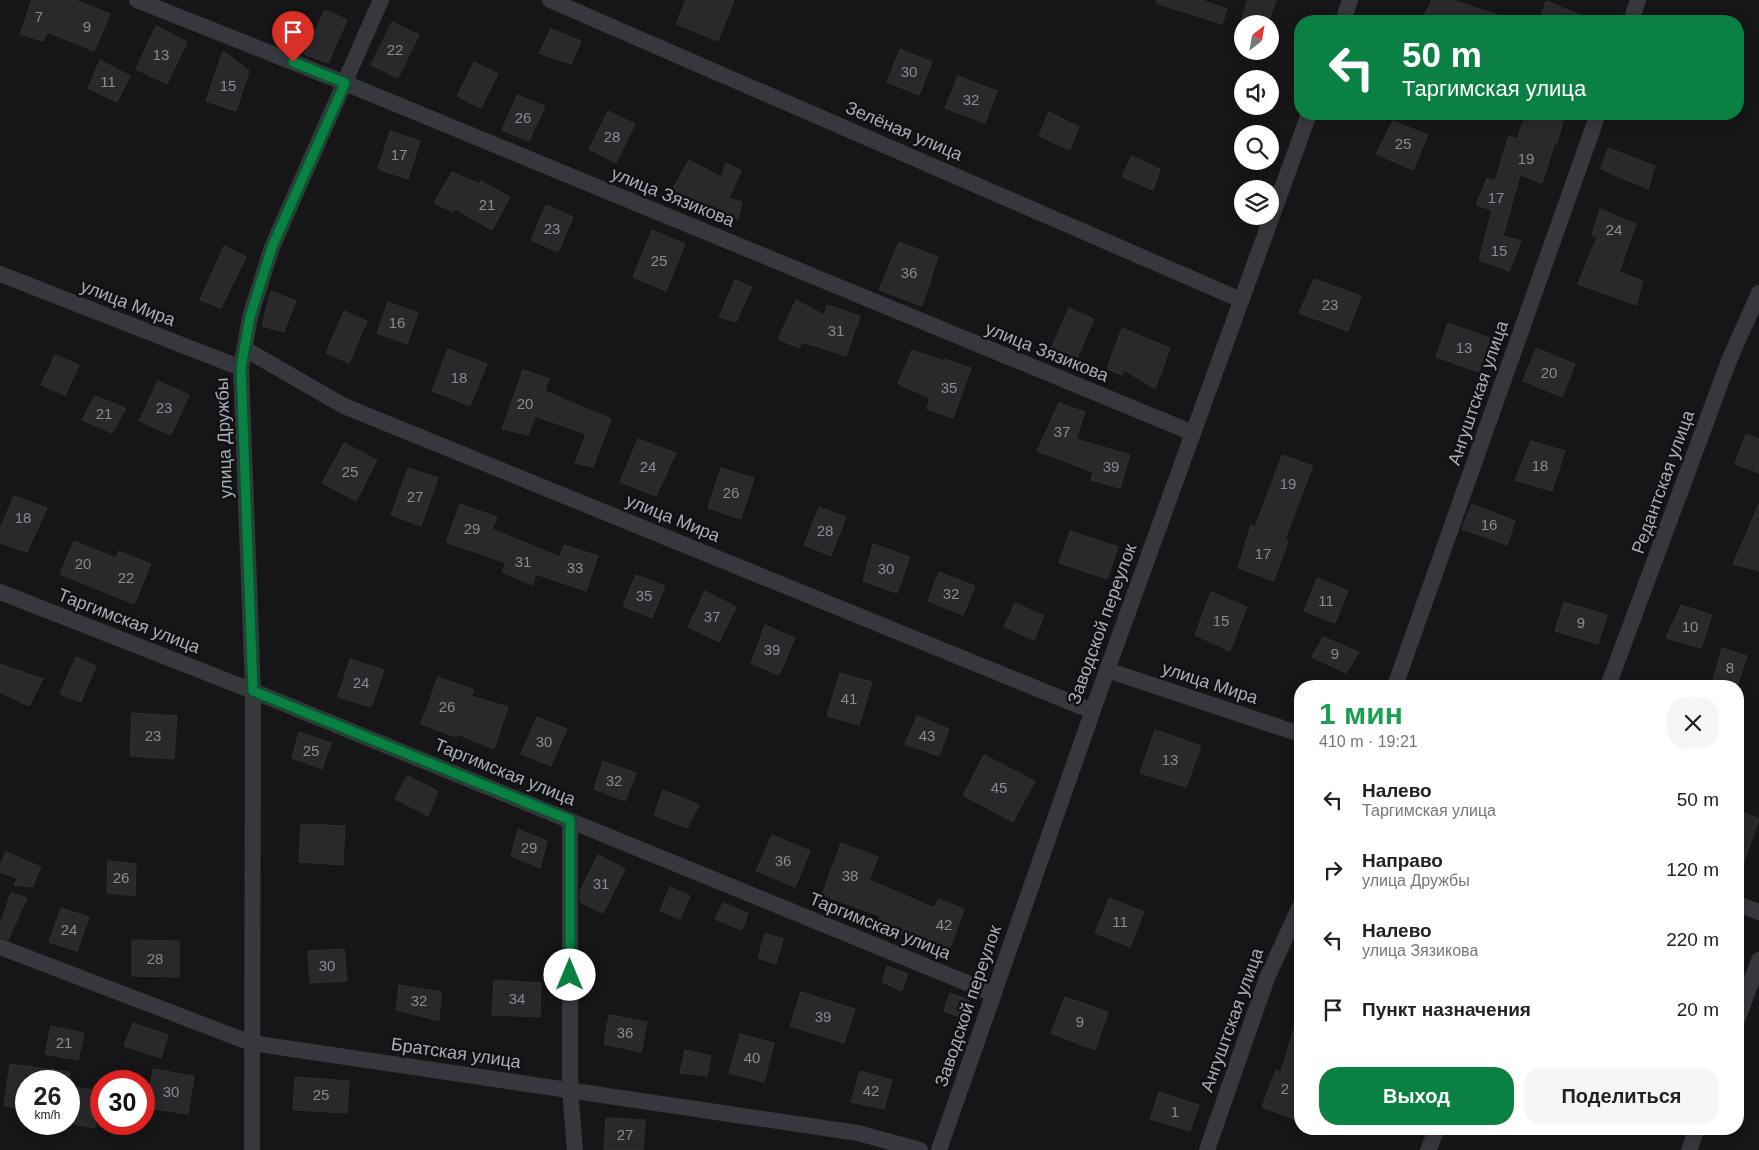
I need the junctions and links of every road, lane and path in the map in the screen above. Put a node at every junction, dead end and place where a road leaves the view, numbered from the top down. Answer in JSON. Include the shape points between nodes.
{"nodes":[{"id":1,"x":137,"y":0,"type":"edge"},
{"id":2,"x":381,"y":0,"type":"edge"},
{"id":3,"x":550,"y":0,"type":"edge"},
{"id":4,"x":1350,"y":0,"type":"edge"},
{"id":5,"x":1638,"y":0,"type":"edge"},
{"id":6,"x":1344,"y":15,"type":"edge"},
{"id":7,"x":1632,"y":15,"type":"edge"},
{"id":8,"x":345,"y":83,"type":"junction"},
{"id":9,"x":1307,"y":120,"type":"edge"},
{"id":10,"x":1596,"y":120,"type":"edge"},
{"id":11,"x":0,"y":274,"type":"edge"},
{"id":12,"x":1759,"y":293,"type":"edge"},
{"id":13,"x":1241,"y":300,"type":"junction"},
{"id":14,"x":245,"y":349,"type":"junction"},
{"id":15,"x":241,"y":368,"type":"junction"},
{"id":16,"x":1193,"y":433,"type":"junction"},
{"id":17,"x":0,"y":592,"type":"edge"},
{"id":18,"x":1107,"y":670,"type":"junction"},
{"id":19,"x":1397,"y":680,"type":"edge"},
{"id":20,"x":1610,"y":680,"type":"edge"},
{"id":21,"x":253,"y":691,"type":"junction"},
{"id":22,"x":1092,"y":711,"type":"junction"},
{"id":23,"x":1294,"y":732,"type":"edge"},
{"id":24,"x":570,"y":820,"type":"junction"},
{"id":25,"x":1744,"y":906,"type":"edge"},
{"id":26,"x":1759,"y":912,"type":"edge"},
{"id":27,"x":1294,"y":919,"type":"edge"},
{"id":28,"x":0,"y":947,"type":"edge"},
{"id":29,"x":1759,"y":960,"type":"edge"},
{"id":30,"x":994,"y":994,"type":"junction"},
{"id":31,"x":1744,"y":1001,"type":"edge"},
{"id":32,"x":251,"y":1043,"type":"junction"},
{"id":33,"x":570,"y":1090,"type":"junction"},
{"id":34,"x":1434,"y":1135,"type":"edge"},
{"id":35,"x":1695,"y":1135,"type":"edge"},
{"id":36,"x":252,"y":1150,"type":"edge"},
{"id":37,"x":575,"y":1150,"type":"edge"},
{"id":38,"x":920,"y":1150,"type":"edge"},
{"id":39,"x":939,"y":1150,"type":"edge"},
{"id":40,"x":1207,"y":1150,"type":"edge"},
{"id":41,"x":1428,"y":1150,"type":"edge"},
{"id":42,"x":1689,"y":1150,"type":"edge"}],
"edges":[{"from":1,"to":8,"type":"street","name":"улица Зязикова"},
{"from":2,"to":8,"type":"street","name":"улица Дружбы"},
{"from":3,"to":13,"type":"street","name":"Зелёная улица"},
{"from":4,"to":6,"type":"street"},
{"from":5,"to":7,"type":"street"},
{"from":8,"to":14,"type":"street","name":"улица Дружбы","via":[[272,247],[250,317]]},
{"from":8,"to":16,"type":"street","name":"улица Зязикова"},
{"from":9,"to":13,"type":"street","name":"Заводской переулок"},
{"from":10,"to":19,"type":"street","name":"Ангуштская улица"},
{"from":11,"to":15,"type":"street","name":"улица Мира"},
{"from":12,"to":20,"type":"street","name":"Редантская улица","via":[[1730,358]]},
{"from":13,"to":16,"type":"street","name":"Заводской переулок"},
{"from":14,"to":15,"type":"street","name":"улица Дружбы"},
{"from":14,"to":22,"type":"street","name":"улица Мира","via":[[344,406]]},
{"from":15,"to":21,"type":"street","name":"улица Дружбы"},
{"from":16,"to":18,"type":"street","name":"Заводской переулок"},
{"from":17,"to":21,"type":"street","name":"Таргимская улица"},
{"from":18,"to":22,"type":"street","name":"Заводской переулок"},
{"from":18,"to":23,"type":"street","name":"улица Мира"},
{"from":21,"to":24,"type":"street","name":"Таргимская улица"},
{"from":21,"to":32,"type":"street","name":"улица Дружбы"},
{"from":22,"to":30,"type":"street","name":"Заводской переулок"},
{"from":24,"to":30,"type":"street","name":"Таргимская улица"},
{"from":24,"to":33,"type":"street"},
{"from":25,"to":26,"type":"street"},
{"from":27,"to":40,"type":"street","name":"Ангуштская улица","via":[[1266,978]]},
{"from":28,"to":32,"type":"street","name":"Братская улица"},
{"from":29,"to":31,"type":"street"},
{"from":30,"to":39,"type":"street","name":"Заводской переулок"},
{"from":32,"to":33,"type":"street","name":"Братская улица"},
{"from":32,"to":36,"type":"street","name":"улица Дружбы"},
{"from":33,"to":37,"type":"street"},
{"from":33,"to":38,"type":"street","name":"Братская улица","via":[[858,1133]]},
{"from":34,"to":41,"type":"street"},
{"from":35,"to":42,"type":"street"}]}
